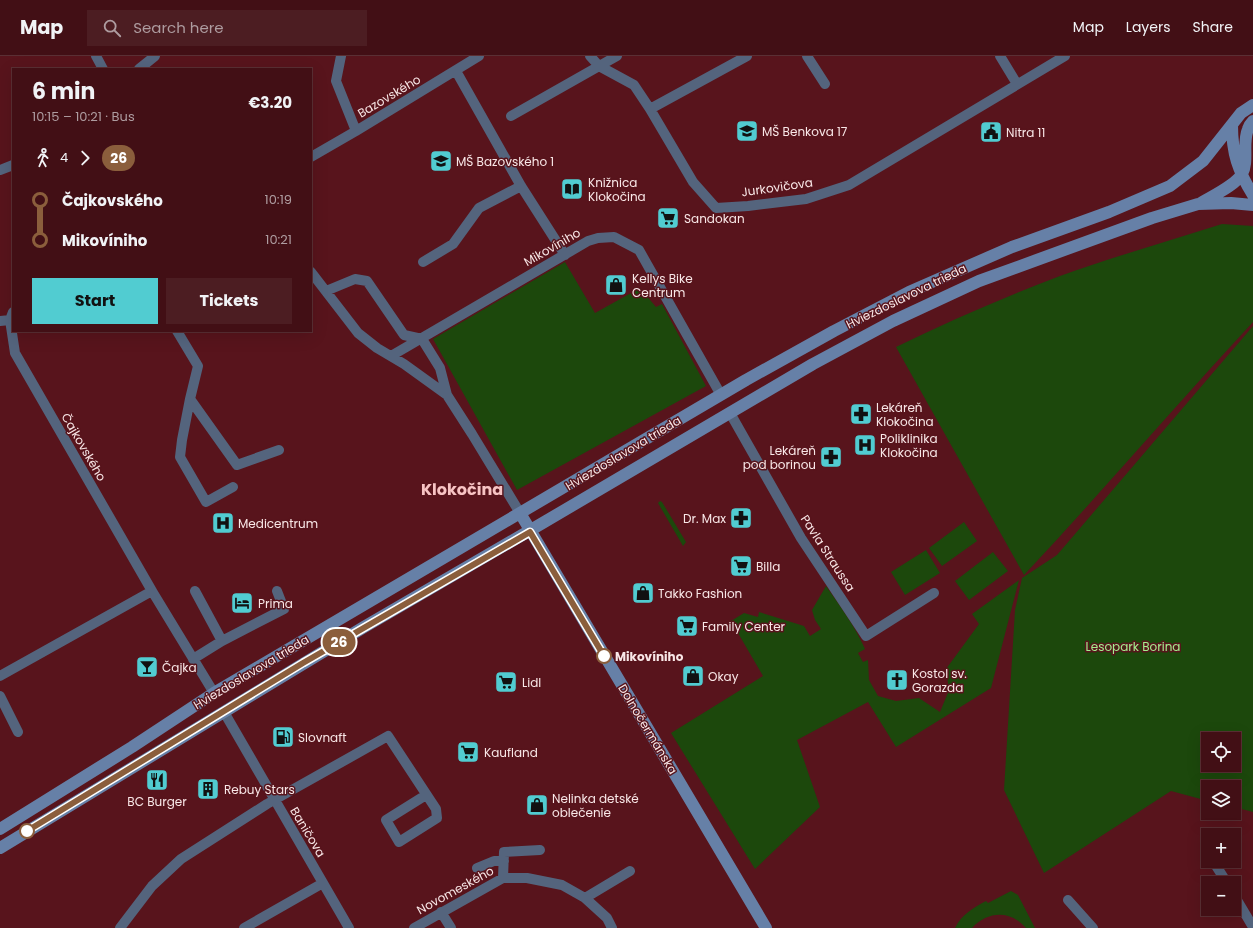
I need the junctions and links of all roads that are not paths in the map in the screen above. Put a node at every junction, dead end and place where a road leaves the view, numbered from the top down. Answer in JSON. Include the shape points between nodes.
{"nodes":[{"id":1,"x":96,"y":56,"type":"edge"},
{"id":2,"x":155,"y":56,"type":"edge"},
{"id":3,"x":341,"y":56,"type":"edge"},
{"id":4,"x":479,"y":56,"type":"edge"},
{"id":5,"x":590,"y":56,"type":"edge"},
{"id":6,"x":617,"y":56,"type":"edge"},
{"id":7,"x":747,"y":56,"type":"edge"},
{"id":8,"x":807,"y":56,"type":"edge"},
{"id":9,"x":1000,"y":56,"type":"edge"},
{"id":10,"x":1065,"y":56,"type":"edge"},
{"id":11,"x":599,"y":66,"type":"junction"},
{"id":12,"x":102,"y":68,"type":"edge"},
{"id":13,"x":140,"y":68,"type":"edge"},
{"id":14,"x":456,"y":71,"type":"junction"},
{"id":15,"x":825,"y":84,"type":"dead end"},
{"id":16,"x":1017,"y":84,"type":"junction"},
{"id":17,"x":1253,"y":95,"type":"edge"},
{"id":18,"x":1253,"y":105,"type":"edge"},
{"id":19,"x":650,"y":108,"type":"junction"},
{"id":20,"x":1241,"y":113,"type":"junction"},
{"id":21,"x":511,"y":116,"type":"dead end"},
{"id":22,"x":1253,"y":121,"type":"edge"},
{"id":23,"x":1232,"y":125,"type":"junction"},
{"id":24,"x":356,"y":131,"type":"junction"},
{"id":25,"x":312,"y":156,"type":"edge"},
{"id":26,"x":12,"y":164,"type":"edge"},
{"id":27,"x":0,"y":170,"type":"edge"},
{"id":28,"x":1241,"y":175,"type":"junction"},
{"id":29,"x":521,"y":186,"type":"junction"},
{"id":30,"x":1253,"y":195,"type":"edge"},
{"id":31,"x":1198,"y":204,"type":"junction"},
{"id":32,"x":1253,"y":205,"type":"edge"},
{"id":33,"x":565,"y":255,"type":"junction"},
{"id":34,"x":423,"y":262,"type":"dead end"},
{"id":35,"x":312,"y":273,"type":"edge"},
{"id":36,"x":326,"y":291,"type":"junction"},
{"id":37,"x":8,"y":317,"type":"edge"},
{"id":38,"x":177,"y":332,"type":"edge"},
{"id":39,"x":422,"y":339,"type":"junction"},
{"id":40,"x":391,"y":356,"type":"junction"},
{"id":41,"x":447,"y":395,"type":"junction"},
{"id":42,"x":721,"y":395,"type":"junction"},
{"id":43,"x":190,"y":399,"type":"junction"},
{"id":44,"x":730,"y":413,"type":"junction"},
{"id":45,"x":279,"y":450,"type":"dead end"},
{"id":46,"x":233,"y":487,"type":"dead end"},
{"id":47,"x":520,"y":514,"type":"junction"},
{"id":48,"x":530,"y":532,"type":"junction"},
{"id":49,"x":277,"y":590,"type":"dead end"},
{"id":50,"x":152,"y":591,"type":"junction"},
{"id":51,"x":195,"y":591,"type":"dead end"},
{"id":52,"x":934,"y":593,"type":"dead end"},
{"id":53,"x":354,"y":610,"type":"junction"},
{"id":54,"x":364,"y":627,"type":"junction"},
{"id":55,"x":222,"y":641,"type":"junction"},
{"id":56,"x":193,"y":659,"type":"junction"},
{"id":57,"x":0,"y":676,"type":"edge"},
{"id":58,"x":214,"y":693,"type":"junction"},
{"id":59,"x":0,"y":696,"type":"edge"},
{"id":60,"x":224,"y":712,"type":"junction"},
{"id":61,"x":18,"y":732,"type":"dead end"},
{"id":62,"x":426,"y":795,"type":"junction"},
{"id":63,"x":274,"y":800,"type":"junction"},
{"id":64,"x":0,"y":828,"type":"edge"},
{"id":65,"x":0,"y":848,"type":"edge"},
{"id":66,"x":540,"y":850,"type":"dead end"},
{"id":67,"x":504,"y":861,"type":"junction"},
{"id":68,"x":477,"y":868,"type":"dead end"},
{"id":69,"x":630,"y":871,"type":"dead end"},
{"id":70,"x":503,"y":878,"type":"junction"},
{"id":71,"x":323,"y":883,"type":"junction"},
{"id":72,"x":585,"y":898,"type":"junction"},
{"id":73,"x":1068,"y":900,"type":"dead end"},
{"id":74,"x":1241,"y":907,"type":"edge"},
{"id":75,"x":441,"y":912,"type":"junction"},
{"id":76,"x":1253,"y":927,"type":"edge"},
{"id":77,"x":120,"y":928,"type":"edge"},
{"id":78,"x":244,"y":928,"type":"edge"},
{"id":79,"x":349,"y":928,"type":"edge"},
{"id":80,"x":414,"y":928,"type":"edge"},
{"id":81,"x":451,"y":928,"type":"edge"},
{"id":82,"x":612,"y":928,"type":"edge"},
{"id":83,"x":766,"y":928,"type":"edge"},
{"id":84,"x":1093,"y":928,"type":"edge"}],
"edges":[{"from":1,"to":12,"type":"street"},
{"from":2,"to":13,"type":"street"},
{"from":3,"to":24,"type":"street","via":[[336,81]]},
{"from":4,"to":14,"type":"street","name":"Bazovského"},
{"from":5,"to":11,"type":"street","name":"Jurkovičova"},
{"from":6,"to":11,"type":"street"},
{"from":7,"to":19,"type":"street"},
{"from":8,"to":15,"type":"street"},
{"from":9,"to":16,"type":"street"},
{"from":10,"to":16,"type":"street","name":"Jurkovičova"},
{"from":11,"to":19,"type":"street","name":"Jurkovičova","via":[[634,85]]},
{"from":11,"to":21,"type":"street"},
{"from":14,"to":24,"type":"street","name":"Bazovského"},
{"from":14,"to":29,"type":"street"},
{"from":16,"to":19,"type":"street","name":"Jurkovičova","via":[[849,185],[806,198],[722,208],[716,208],[693,182]]},
{"from":17,"to":20,"type":"street"},
{"from":18,"to":20,"type":"street","name":"Hviezdoslavova trieda"},
{"from":20,"to":23,"type":"street","name":"Hviezdoslavova trieda"},
{"from":22,"to":28,"type":"street","via":[[1248,128],[1244,145],[1245,165]]},
{"from":23,"to":28,"type":"street","via":[[1232,142]]},
{"from":23,"to":42,"type":"street","name":"Hviezdoslavova trieda","via":[[1203,161],[1170,186],[1109,212],[1012,247],[910,292],[789,354]]},
{"from":24,"to":25,"type":"street","name":"Bazovského"},
{"from":26,"to":27,"type":"street"},
{"from":28,"to":30,"type":"street"},
{"from":28,"to":31,"type":"street","via":[[1232,184]]},
{"from":29,"to":33,"type":"street"},
{"from":29,"to":34,"type":"street","via":[[479,208],[453,244]]},
{"from":31,"to":32,"type":"street","name":"Hviezdoslavova trieda"},
{"from":31,"to":44,"type":"street","name":"Hviezdoslavova trieda","via":[[1152,218],[979,281],[870,332]]},
{"from":33,"to":39,"type":"street","name":"Mikovíniho"},
{"from":33,"to":42,"type":"street","name":"Mikovíniho","via":[[588,240],[598,238],[614,237],[639,250]]},
{"from":35,"to":36,"type":"street"},
{"from":36,"to":39,"type":"street","via":[[356,279],[367,281],[404,335]]},
{"from":36,"to":40,"type":"street","via":[[358,333]]},
{"from":37,"to":50,"type":"street","name":"Čajkovského","via":[[15,354]]},
{"from":38,"to":43,"type":"street","via":[[198,366]]},
{"from":39,"to":40,"type":"street","name":"Mikovíniho"},
{"from":39,"to":41,"type":"street","via":[[440,368]]},
{"from":40,"to":41,"type":"street"},
{"from":41,"to":47,"type":"street"},
{"from":42,"to":44,"type":"street"},
{"from":42,"to":47,"type":"street","name":"Hviezdoslavova trieda"},
{"from":43,"to":45,"type":"street","via":[[237,465]]},
{"from":43,"to":46,"type":"street","via":[[180,457],[206,502]]},
{"from":44,"to":48,"type":"street","name":"Hviezdoslavova trieda"},
{"from":44,"to":52,"type":"street","name":"Pavla Straussa","via":[[801,538],[866,636]]},
{"from":47,"to":48,"type":"street","name":"Dolnočermánska"},
{"from":47,"to":53,"type":"street","name":"Hviezdoslavova trieda"},
{"from":48,"to":54,"type":"street","name":"Hviezdoslavova trieda"},
{"from":48,"to":83,"type":"street","name":"Dolnočermánska"},
{"from":49,"to":55,"type":"street","via":[[284,609]]},
{"from":50,"to":56,"type":"street","name":"Čajkovského"},
{"from":50,"to":57,"type":"street"},
{"from":51,"to":55,"type":"street"},
{"from":53,"to":54,"type":"street"},
{"from":53,"to":58,"type":"street","name":"Hviezdoslavova trieda"},
{"from":54,"to":60,"type":"street","name":"Hviezdoslavova trieda"},
{"from":55,"to":56,"type":"street"},
{"from":56,"to":58,"type":"street","name":"Čajkovského"},
{"from":58,"to":60,"type":"street"},
{"from":58,"to":64,"type":"street","name":"Hviezdoslavova trieda"},
{"from":59,"to":61,"type":"street"},
{"from":60,"to":63,"type":"street","name":"Baničova"},
{"from":60,"to":65,"type":"street","name":"Hviezdoslavova trieda"},
{"from":62,"to":62,"type":"street","via":[[436,809],[437,818],[399,842],[386,820]]},
{"from":62,"to":63,"type":"street","via":[[388,736]]},
{"from":63,"to":71,"type":"street","name":"Baničova"},
{"from":63,"to":77,"type":"street","via":[[181,859],[152,886]]},
{"from":66,"to":67,"type":"street","via":[[504,852]]},
{"from":67,"to":68,"type":"street","via":[[494,861]]},
{"from":67,"to":70,"type":"street"},
{"from":69,"to":72,"type":"street"},
{"from":70,"to":72,"type":"street","name":"Novomeského","via":[[527,878],[562,885]]},
{"from":70,"to":75,"type":"street","name":"Novomeského"},
{"from":71,"to":78,"type":"street"},
{"from":71,"to":79,"type":"street","name":"Baničova"},
{"from":72,"to":82,"type":"street","name":"Novomeského","via":[[607,918]]},
{"from":73,"to":84,"type":"street"},
{"from":74,"to":76,"type":"street"},
{"from":75,"to":80,"type":"street","name":"Novomeského"},
{"from":75,"to":81,"type":"street"}]}
